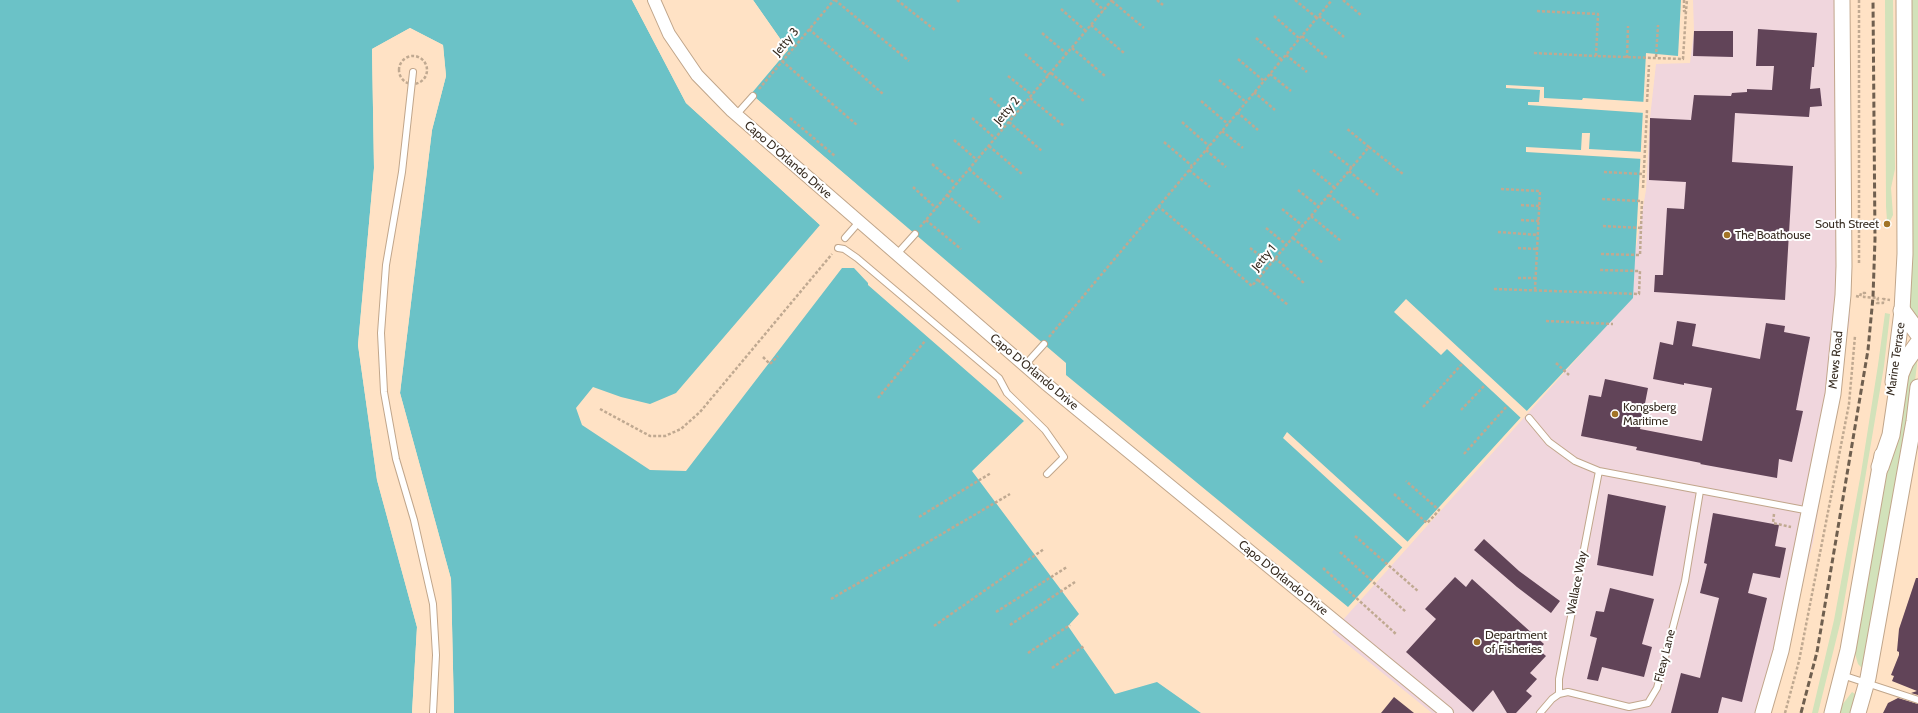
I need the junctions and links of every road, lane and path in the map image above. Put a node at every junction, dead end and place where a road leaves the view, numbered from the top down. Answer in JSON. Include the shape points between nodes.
{"nodes":[{"id":1,"x":654,"y":0,"type":"edge"},
{"id":2,"x":834,"y":0,"type":"edge"},
{"id":3,"x":898,"y":0,"type":"edge"},
{"id":4,"x":957,"y":0,"type":"edge"},
{"id":5,"x":1092,"y":0,"type":"edge"},
{"id":6,"x":1112,"y":0,"type":"edge"},
{"id":7,"x":1157,"y":0,"type":"edge"},
{"id":8,"x":1295,"y":0,"type":"edge"},
{"id":9,"x":1332,"y":0,"type":"edge"},
{"id":10,"x":1343,"y":0,"type":"edge"},
{"id":11,"x":1686,"y":0,"type":"edge"},
{"id":12,"x":1842,"y":0,"type":"edge"},
{"id":13,"x":1904,"y":0,"type":"edge"},
{"id":14,"x":961,"y":3,"type":"dead end"},
{"id":15,"x":1162,"y":5,"type":"dead end"},
{"id":16,"x":1061,"y":9,"type":"dead end"},
{"id":17,"x":1104,"y":10,"type":"junction"},
{"id":18,"x":1537,"y":11,"type":"dead end"},
{"id":19,"x":1274,"y":16,"type":"dead end"},
{"id":20,"x":1362,"y":16,"type":"dead end"},
{"id":21,"x":1318,"y":17,"type":"junction"},
{"id":22,"x":1091,"y":25,"type":"junction"},
{"id":23,"x":1658,"y":25,"type":"dead end"},
{"id":24,"x":1628,"y":26,"type":"dead end"},
{"id":25,"x":1144,"y":28,"type":"dead end"},
{"id":26,"x":809,"y":29,"type":"junction"},
{"id":27,"x":935,"y":30,"type":"dead end"},
{"id":28,"x":1086,"y":31,"type":"junction"},
{"id":29,"x":1042,"y":33,"type":"dead end"},
{"id":30,"x":1301,"y":37,"type":"junction"},
{"id":31,"x":1344,"y":37,"type":"dead end"},
{"id":32,"x":1256,"y":38,"type":"dead end"},
{"id":33,"x":1072,"y":48,"type":"junction"},
{"id":34,"x":1124,"y":53,"type":"dead end"},
{"id":35,"x":1534,"y":53,"type":"dead end"},
{"id":36,"x":1025,"y":54,"type":"dead end"},
{"id":37,"x":1067,"y":54,"type":"junction"},
{"id":38,"x":1286,"y":55,"type":"junction"},
{"id":39,"x":1596,"y":56,"type":"junction"},
{"id":40,"x":1656,"y":57,"type":"junction"},
{"id":41,"x":1327,"y":58,"type":"dead end"},
{"id":42,"x":1626,"y":58,"type":"junction"},
{"id":43,"x":1238,"y":59,"type":"dead end"},
{"id":44,"x":1282,"y":60,"type":"junction"},
{"id":45,"x":782,"y":61,"type":"junction"},
{"id":46,"x":909,"y":61,"type":"dead end"},
{"id":47,"x":1649,"y":65,"type":"dead end"},
{"id":48,"x":413,"y":72,"type":"dead end"},
{"id":49,"x":1307,"y":72,"type":"dead end"},
{"id":50,"x":1050,"y":74,"type":"junction"},
{"id":51,"x":1270,"y":74,"type":"junction"},
{"id":52,"x":1008,"y":76,"type":"dead end"},
{"id":53,"x":1105,"y":76,"type":"dead end"},
{"id":54,"x":1219,"y":80,"type":"dead end"},
{"id":55,"x":1264,"y":81,"type":"junction"},
{"id":56,"x":407,"y":84,"type":"dead end"},
{"id":57,"x":406,"y":88,"type":"dead end"},
{"id":58,"x":1254,"y":92,"type":"junction"},
{"id":59,"x":1291,"y":92,"type":"dead end"},
{"id":60,"x":883,"y":94,"type":"dead end"},
{"id":61,"x":1032,"y":95,"type":"junction"},
{"id":62,"x":753,"y":96,"type":"joint"},
{"id":63,"x":990,"y":98,"type":"dead end"},
{"id":64,"x":1030,"y":98,"type":"junction"},
{"id":65,"x":1201,"y":101,"type":"dead end"},
{"id":66,"x":1085,"y":102,"type":"dead end"},
{"id":67,"x":1246,"y":102,"type":"junction"},
{"id":68,"x":1647,"y":102,"type":"dead end"},
{"id":69,"x":1275,"y":110,"type":"dead end"},
{"id":70,"x":1647,"y":110,"type":"dead end"},
{"id":71,"x":1237,"y":112,"type":"junction"},
{"id":72,"x":736,"y":115,"type":"junction"},
{"id":73,"x":790,"y":118,"type":"dead end"},
{"id":74,"x":972,"y":118,"type":"dead end"},
{"id":75,"x":1013,"y":118,"type":"junction"},
{"id":76,"x":1009,"y":122,"type":"junction"},
{"id":77,"x":1182,"y":122,"type":"dead end"},
{"id":78,"x":1228,"y":124,"type":"junction"},
{"id":79,"x":857,"y":125,"type":"dead end"},
{"id":80,"x":1064,"y":126,"type":"dead end"},
{"id":81,"x":1346,"y":128,"type":"dead end"},
{"id":82,"x":1258,"y":130,"type":"dead end"},
{"id":83,"x":1222,"y":131,"type":"junction"},
{"id":84,"x":995,"y":138,"type":"junction"},
{"id":85,"x":954,"y":140,"type":"dead end"},
{"id":86,"x":1164,"y":142,"type":"dead end"},
{"id":87,"x":989,"y":146,"type":"junction"},
{"id":88,"x":1209,"y":146,"type":"junction"},
{"id":89,"x":1369,"y":147,"type":"junction"},
{"id":90,"x":1243,"y":148,"type":"dead end"},
{"id":91,"x":1206,"y":150,"type":"junction"},
{"id":92,"x":1042,"y":151,"type":"dead end"},
{"id":93,"x":1330,"y":151,"type":"dead end"},
{"id":94,"x":835,"y":156,"type":"dead end"},
{"id":95,"x":977,"y":160,"type":"junction"},
{"id":96,"x":932,"y":164,"type":"dead end"},
{"id":97,"x":1192,"y":166,"type":"junction"},
{"id":98,"x":1226,"y":167,"type":"dead end"},
{"id":99,"x":1352,"y":168,"type":"junction"},
{"id":100,"x":969,"y":169,"type":"junction"},
{"id":101,"x":1189,"y":170,"type":"junction"},
{"id":102,"x":1313,"y":170,"type":"dead end"},
{"id":103,"x":1349,"y":171,"type":"junction"},
{"id":104,"x":1604,"y":172,"type":"dead end"},
{"id":105,"x":1022,"y":174,"type":"dead end"},
{"id":106,"x":1403,"y":174,"type":"dead end"},
{"id":107,"x":1643,"y":174,"type":"junction"},
{"id":108,"x":956,"y":184,"type":"junction"},
{"id":109,"x":913,"y":187,"type":"dead end"},
{"id":110,"x":1210,"y":187,"type":"dead end"},
{"id":111,"x":1335,"y":188,"type":"junction"},
{"id":112,"x":1642,"y":188,"type":"dead end"},
{"id":113,"x":1501,"y":189,"type":"dead end"},
{"id":114,"x":1298,"y":190,"type":"dead end"},
{"id":115,"x":947,"y":195,"type":"junction"},
{"id":116,"x":1329,"y":195,"type":"junction"},
{"id":117,"x":1378,"y":195,"type":"dead end"},
{"id":118,"x":1003,"y":199,"type":"dead end"},
{"id":119,"x":1602,"y":199,"type":"dead end"},
{"id":120,"x":1521,"y":205,"type":"dead end"},
{"id":121,"x":1158,"y":206,"type":"junction"},
{"id":122,"x":1540,"y":206,"type":"junction"},
{"id":123,"x":1319,"y":207,"type":"junction"},
{"id":124,"x":936,"y":208,"type":"junction"},
{"id":125,"x":1282,"y":209,"type":"dead end"},
{"id":126,"x":1311,"y":216,"type":"junction"},
{"id":127,"x":1359,"y":219,"type":"dead end"},
{"id":128,"x":926,"y":220,"type":"junction"},
{"id":129,"x":1521,"y":220,"type":"dead end"},
{"id":130,"x":1539,"y":221,"type":"junction"},
{"id":131,"x":859,"y":222,"type":"junction"},
{"id":132,"x":980,"y":223,"type":"dead end"},
{"id":133,"x":1303,"y":226,"type":"junction"},
{"id":134,"x":1602,"y":226,"type":"dead end"},
{"id":135,"x":1266,"y":228,"type":"dead end"},
{"id":136,"x":1641,"y":228,"type":"junction"},
{"id":137,"x":1498,"y":232,"type":"dead end"},
{"id":138,"x":915,"y":234,"type":"joint"},
{"id":139,"x":1538,"y":235,"type":"junction"},
{"id":140,"x":845,"y":238,"type":"dead end"},
{"id":141,"x":1293,"y":238,"type":"junction"},
{"id":142,"x":1341,"y":241,"type":"dead end"},
{"id":143,"x":1287,"y":245,"type":"junction"},
{"id":144,"x":838,"y":248,"type":"joint"},
{"id":145,"x":1250,"y":248,"type":"dead end"},
{"id":146,"x":1518,"y":248,"type":"dead end"},
{"id":147,"x":961,"y":249,"type":"dead end"},
{"id":148,"x":1537,"y":249,"type":"junction"},
{"id":149,"x":897,"y":254,"type":"junction"},
{"id":150,"x":1601,"y":254,"type":"dead end"},
{"id":151,"x":1276,"y":258,"type":"junction"},
{"id":152,"x":1323,"y":263,"type":"dead end"},
{"id":153,"x":1271,"y":264,"type":"junction"},
{"id":154,"x":1600,"y":270,"type":"dead end"},
{"id":155,"x":1518,"y":278,"type":"dead end"},
{"id":156,"x":1536,"y":278,"type":"junction"},
{"id":157,"x":1258,"y":280,"type":"junction"},
{"id":158,"x":1305,"y":284,"type":"dead end"},
{"id":159,"x":1494,"y":289,"type":"dead end"},
{"id":160,"x":1535,"y":290,"type":"junction"},
{"id":161,"x":1843,"y":295,"type":"junction"},
{"id":162,"x":1288,"y":305,"type":"dead end"},
{"id":163,"x":1903,"y":306,"type":"junction"},
{"id":164,"x":1546,"y":320,"type":"dead end"},
{"id":165,"x":1613,"y":324,"type":"dead end"},
{"id":166,"x":1918,"y":333,"type":"edge"},
{"id":167,"x":925,"y":341,"type":"dead end"},
{"id":168,"x":1044,"y":344,"type":"joint"},
{"id":169,"x":1918,"y":344,"type":"edge"},
{"id":170,"x":763,"y":356,"type":"dead end"},
{"id":171,"x":778,"y":356,"type":"dead end"},
{"id":172,"x":1556,"y":363,"type":"dead end"},
{"id":173,"x":1462,"y":364,"type":"dead end"},
{"id":174,"x":1025,"y":365,"type":"junction"},
{"id":175,"x":1569,"y":375,"type":"dead end"},
{"id":176,"x":1486,"y":385,"type":"dead end"},
{"id":177,"x":1918,"y":387,"type":"edge"},
{"id":178,"x":878,"y":398,"type":"dead end"},
{"id":179,"x":1507,"y":406,"type":"dead end"},
{"id":180,"x":1423,"y":407,"type":"dead end"},
{"id":181,"x":600,"y":410,"type":"dead end"},
{"id":182,"x":1461,"y":410,"type":"dead end"},
{"id":183,"x":1529,"y":418,"type":"dead end"},
{"id":184,"x":1916,"y":422,"type":"edge"},
{"id":185,"x":1464,"y":454,"type":"dead end"},
{"id":186,"x":1880,"y":467,"type":"junction"},
{"id":187,"x":1599,"y":471,"type":"junction"},
{"id":188,"x":991,"y":473,"type":"dead end"},
{"id":189,"x":1047,"y":474,"type":"dead end"},
{"id":190,"x":1406,"y":481,"type":"dead end"},
{"id":191,"x":1700,"y":491,"type":"junction"},
{"id":192,"x":1010,"y":494,"type":"dead end"},
{"id":193,"x":1394,"y":494,"type":"dead end"},
{"id":194,"x":1776,"y":505,"type":"junction"},
{"id":195,"x":1810,"y":511,"type":"junction"},
{"id":196,"x":919,"y":517,"type":"dead end"},
{"id":197,"x":1792,"y":527,"type":"dead end"},
{"id":198,"x":1356,"y":536,"type":"dead end"},
{"id":199,"x":1044,"y":549,"type":"dead end"},
{"id":200,"x":1340,"y":552,"type":"dead end"},
{"id":201,"x":1067,"y":567,"type":"dead end"},
{"id":202,"x":1322,"y":568,"type":"dead end"},
{"id":203,"x":1075,"y":582,"type":"dead end"},
{"id":204,"x":1419,"y":592,"type":"dead end"},
{"id":205,"x":831,"y":599,"type":"dead end"},
{"id":206,"x":996,"y":612,"type":"dead end"},
{"id":207,"x":1406,"y":612,"type":"dead end"},
{"id":208,"x":1010,"y":625,"type":"dead end"},
{"id":209,"x":1070,"y":625,"type":"dead end"},
{"id":210,"x":934,"y":626,"type":"dead end"},
{"id":211,"x":1396,"y":634,"type":"dead end"},
{"id":212,"x":1084,"y":646,"type":"dead end"},
{"id":213,"x":1028,"y":653,"type":"dead end"},
{"id":214,"x":1052,"y":668,"type":"dead end"},
{"id":215,"x":1842,"y":675,"type":"junction"},
{"id":216,"x":1867,"y":682,"type":"junction"},
{"id":217,"x":1559,"y":694,"type":"junction"},
{"id":218,"x":1918,"y":700,"type":"edge"},
{"id":219,"x":433,"y":713,"type":"edge"},
{"id":220,"x":1446,"y":713,"type":"edge"},
{"id":221,"x":1540,"y":713,"type":"edge"},
{"id":222,"x":1763,"y":713,"type":"edge"},
{"id":223,"x":1832,"y":713,"type":"edge"},
{"id":224,"x":1858,"y":713,"type":"edge"}],
"edges":[{"from":1,"to":72,"type":"street","name":"Capo D'Orlando Drive","via":[[669,34],[697,75]]},
{"from":2,"to":26,"type":"path","name":"Jetty 3"},
{"from":2,"to":46,"type":"path"},
{"from":3,"to":27,"type":"path"},
{"from":4,"to":14,"type":"path"},
{"from":5,"to":17,"type":"path"},
{"from":6,"to":17,"type":"path","name":"Jetty 2"},
{"from":6,"to":25,"type":"path"},
{"from":7,"to":15,"type":"path"},
{"from":8,"to":21,"type":"path"},
{"from":9,"to":21,"type":"path"},
{"from":10,"to":20,"type":"path"},
{"from":11,"to":40,"type":"path","via":[[1683,59]]},
{"from":12,"to":161,"type":"street","name":"Mews Road"},
{"from":13,"to":163,"type":"street","name":"Marine Terrace"},
{"from":16,"to":28,"type":"path"},
{"from":17,"to":22,"type":"path","name":"Jetty 2"},
{"from":18,"to":39,"type":"path","via":[[1598,14]]},
{"from":19,"to":30,"type":"path"},
{"from":21,"to":30,"type":"path"},
{"from":21,"to":31,"type":"path"},
{"from":22,"to":28,"type":"path","name":"Jetty 2"},
{"from":22,"to":34,"type":"path"},
{"from":23,"to":40,"type":"path"},
{"from":24,"to":42,"type":"path"},
{"from":26,"to":45,"type":"path","name":"Jetty 3"},
{"from":26,"to":60,"type":"path"},
{"from":28,"to":33,"type":"path","name":"Jetty 2"},
{"from":29,"to":37,"type":"path"},
{"from":30,"to":38,"type":"path"},
{"from":30,"to":41,"type":"path"},
{"from":32,"to":44,"type":"path"},
{"from":33,"to":37,"type":"path","name":"Jetty 2"},
{"from":33,"to":53,"type":"path"},
{"from":35,"to":39,"type":"path"},
{"from":36,"to":50,"type":"path"},
{"from":37,"to":50,"type":"path","name":"Jetty 2"},
{"from":38,"to":44,"type":"path"},
{"from":38,"to":49,"type":"path"},
{"from":39,"to":42,"type":"path"},
{"from":40,"to":42,"type":"path"},
{"from":43,"to":55,"type":"path"},
{"from":44,"to":51,"type":"path"},
{"from":45,"to":62,"type":"path","name":"Jetty 3"},
{"from":45,"to":79,"type":"path"},
{"from":47,"to":68,"type":"path"},
{"from":48,"to":219,"type":"lane","via":[[402,172],[386,265],[381,333],[384,392],[396,459],[414,520],[433,604],[436,655]]},
{"from":50,"to":61,"type":"path","name":"Jetty 2"},
{"from":50,"to":66,"type":"path"},
{"from":51,"to":55,"type":"path"},
{"from":51,"to":59,"type":"path"},
{"from":52,"to":61,"type":"path"},
{"from":54,"to":67,"type":"path"},
{"from":55,"to":58,"type":"path"},
{"from":56,"to":57,"type":"path"},
{"from":58,"to":67,"type":"path"},
{"from":58,"to":69,"type":"path"},
{"from":61,"to":64,"type":"path","name":"Jetty 2"},
{"from":62,"to":72,"type":"lane"},
{"from":63,"to":75,"type":"path"},
{"from":64,"to":75,"type":"path","name":"Jetty 2"},
{"from":64,"to":80,"type":"path"},
{"from":65,"to":78,"type":"path"},
{"from":67,"to":71,"type":"path"},
{"from":70,"to":107,"type":"path"},
{"from":71,"to":78,"type":"path"},
{"from":71,"to":82,"type":"path"},
{"from":72,"to":131,"type":"street","name":"Capo D'Orlando Drive"},
{"from":73,"to":94,"type":"path"},
{"from":74,"to":84,"type":"path"},
{"from":75,"to":76,"type":"path","name":"Jetty 2"},
{"from":76,"to":84,"type":"path","name":"Jetty 2"},
{"from":76,"to":92,"type":"path"},
{"from":77,"to":88,"type":"path"},
{"from":78,"to":83,"type":"path"},
{"from":81,"to":89,"type":"path"},
{"from":83,"to":88,"type":"path"},
{"from":83,"to":90,"type":"path"},
{"from":84,"to":87,"type":"path","name":"Jetty 2"},
{"from":85,"to":95,"type":"path"},
{"from":86,"to":97,"type":"path"},
{"from":87,"to":95,"type":"path","name":"Jetty 2"},
{"from":87,"to":105,"type":"path"},
{"from":88,"to":91,"type":"path"},
{"from":89,"to":99,"type":"path","name":"Jetty 1"},
{"from":89,"to":106,"type":"path"},
{"from":91,"to":97,"type":"path"},
{"from":91,"to":98,"type":"path"},
{"from":93,"to":99,"type":"path"},
{"from":95,"to":100,"type":"path","name":"Jetty 2"},
{"from":96,"to":108,"type":"path"},
{"from":97,"to":101,"type":"path"},
{"from":99,"to":103,"type":"path","name":"Jetty 1"},
{"from":100,"to":108,"type":"path","name":"Jetty 2"},
{"from":100,"to":118,"type":"path"},
{"from":101,"to":110,"type":"path"},
{"from":101,"to":121,"type":"path"},
{"from":102,"to":111,"type":"path"},
{"from":103,"to":111,"type":"path","name":"Jetty 1"},
{"from":103,"to":117,"type":"path"},
{"from":104,"to":107,"type":"path"},
{"from":107,"to":112,"type":"path"},
{"from":108,"to":115,"type":"path","name":"Jetty 2"},
{"from":109,"to":124,"type":"path"},
{"from":111,"to":116,"type":"path","name":"Jetty 1"},
{"from":113,"to":122,"type":"path","via":[[1540,191]]},
{"from":114,"to":123,"type":"path"},
{"from":115,"to":124,"type":"path","name":"Jetty 2"},
{"from":115,"to":132,"type":"path"},
{"from":116,"to":123,"type":"path","name":"Jetty 1"},
{"from":116,"to":127,"type":"path"},
{"from":119,"to":136,"type":"path","via":[[1642,201]]},
{"from":120,"to":122,"type":"path"},
{"from":121,"to":157,"type":"path","name":"Jetty 1","via":[[1252,286]]},
{"from":121,"to":168,"type":"path"},
{"from":122,"to":130,"type":"path"},
{"from":123,"to":126,"type":"path","name":"Jetty 1"},
{"from":124,"to":128,"type":"path","name":"Jetty 2"},
{"from":125,"to":133,"type":"path"},
{"from":126,"to":133,"type":"path","name":"Jetty 1"},
{"from":126,"to":142,"type":"path"},
{"from":128,"to":138,"type":"path","name":"Jetty 2"},
{"from":128,"to":147,"type":"path"},
{"from":129,"to":130,"type":"path"},
{"from":130,"to":139,"type":"path"},
{"from":131,"to":140,"type":"lane"},
{"from":131,"to":149,"type":"street","name":"Capo D'Orlando Drive"},
{"from":133,"to":141,"type":"path","name":"Jetty 1"},
{"from":134,"to":136,"type":"path"},
{"from":135,"to":143,"type":"path"},
{"from":136,"to":150,"type":"path","via":[[1640,255]]},
{"from":137,"to":139,"type":"path"},
{"from":138,"to":149,"type":"lane"},
{"from":139,"to":148,"type":"path"},
{"from":141,"to":143,"type":"path","name":"Jetty 1"},
{"from":141,"to":152,"type":"path"},
{"from":143,"to":151,"type":"path","name":"Jetty 1"},
{"from":144,"to":181,"type":"path","via":[[700,412],[681,429],[664,436],[650,436]]},
{"from":144,"to":189,"type":"lane","via":[[857,258],[999,378],[1007,393],[1045,430],[1064,457]]},
{"from":145,"to":153,"type":"path"},
{"from":146,"to":148,"type":"path"},
{"from":148,"to":156,"type":"path"},
{"from":149,"to":174,"type":"street","name":"Capo D'Orlando Drive"},
{"from":151,"to":153,"type":"path","name":"Jetty 1"},
{"from":151,"to":158,"type":"path"},
{"from":153,"to":157,"type":"path","name":"Jetty 1"},
{"from":154,"to":160,"type":"path","via":[[1640,272],[1639,294]]},
{"from":155,"to":156,"type":"path"},
{"from":156,"to":160,"type":"path"},
{"from":157,"to":162,"type":"path"},
{"from":159,"to":160,"type":"path"},
{"from":161,"to":163,"type":"path","via":[[1860,297],[1861,293],[1864,293],[1864,297],[1878,298],[1877,303],[1883,304],[1883,299]]},
{"from":161,"to":195,"type":"street","name":"Mews Road","via":[[1833,394]]},
{"from":163,"to":166,"type":"main road"},
{"from":163,"to":186,"type":"street","name":"Marine Terrace"},
{"from":164,"to":165,"type":"path"},
{"from":167,"to":178,"type":"path"},
{"from":168,"to":174,"type":"lane"},
{"from":169,"to":186,"type":"main road","via":[[1900,374],[1891,435]]},
{"from":170,"to":171,"type":"path","via":[[770,364]]},
{"from":172,"to":175,"type":"path"},
{"from":173,"to":180,"type":"path"},
{"from":174,"to":220,"type":"street","name":"Capo D'Orlando Drive"},
{"from":176,"to":182,"type":"path"},
{"from":177,"to":184,"type":"street"},
{"from":179,"to":185,"type":"path"},
{"from":183,"to":187,"type":"lane","via":[[1549,442],[1574,462]]},
{"from":184,"to":216,"type":"street"},
{"from":186,"to":215,"type":"street","name":"Marine Terrace"},
{"from":187,"to":191,"type":"lane"},
{"from":187,"to":217,"type":"lane","name":"Wallace Way","via":[[1559,679]]},
{"from":188,"to":196,"type":"path"},
{"from":190,"to":193,"type":"path","via":[[1438,510],[1434,516],[1427,523]]},
{"from":191,"to":194,"type":"lane"},
{"from":191,"to":217,"type":"lane","name":"Fleay Lane","via":[[1685,581],[1657,688],[1648,703],[1629,708],[1580,694]]},
{"from":192,"to":205,"type":"path"},
{"from":194,"to":195,"type":"lane"},
{"from":194,"to":197,"type":"path","via":[[1773,523]]},
{"from":195,"to":222,"type":"street","name":"Mews Road","via":[[1781,651]]},
{"from":198,"to":204,"type":"path"},
{"from":199,"to":210,"type":"path"},
{"from":200,"to":207,"type":"path"},
{"from":201,"to":206,"type":"path"},
{"from":202,"to":211,"type":"path"},
{"from":203,"to":208,"type":"path"},
{"from":209,"to":213,"type":"path"},
{"from":212,"to":214,"type":"path"},
{"from":215,"to":216,"type":"lane"},
{"from":215,"to":223,"type":"street","name":"Marine Terrace"},
{"from":216,"to":218,"type":"lane"},
{"from":216,"to":224,"type":"street"},
{"from":217,"to":221,"type":"lane"}]}
